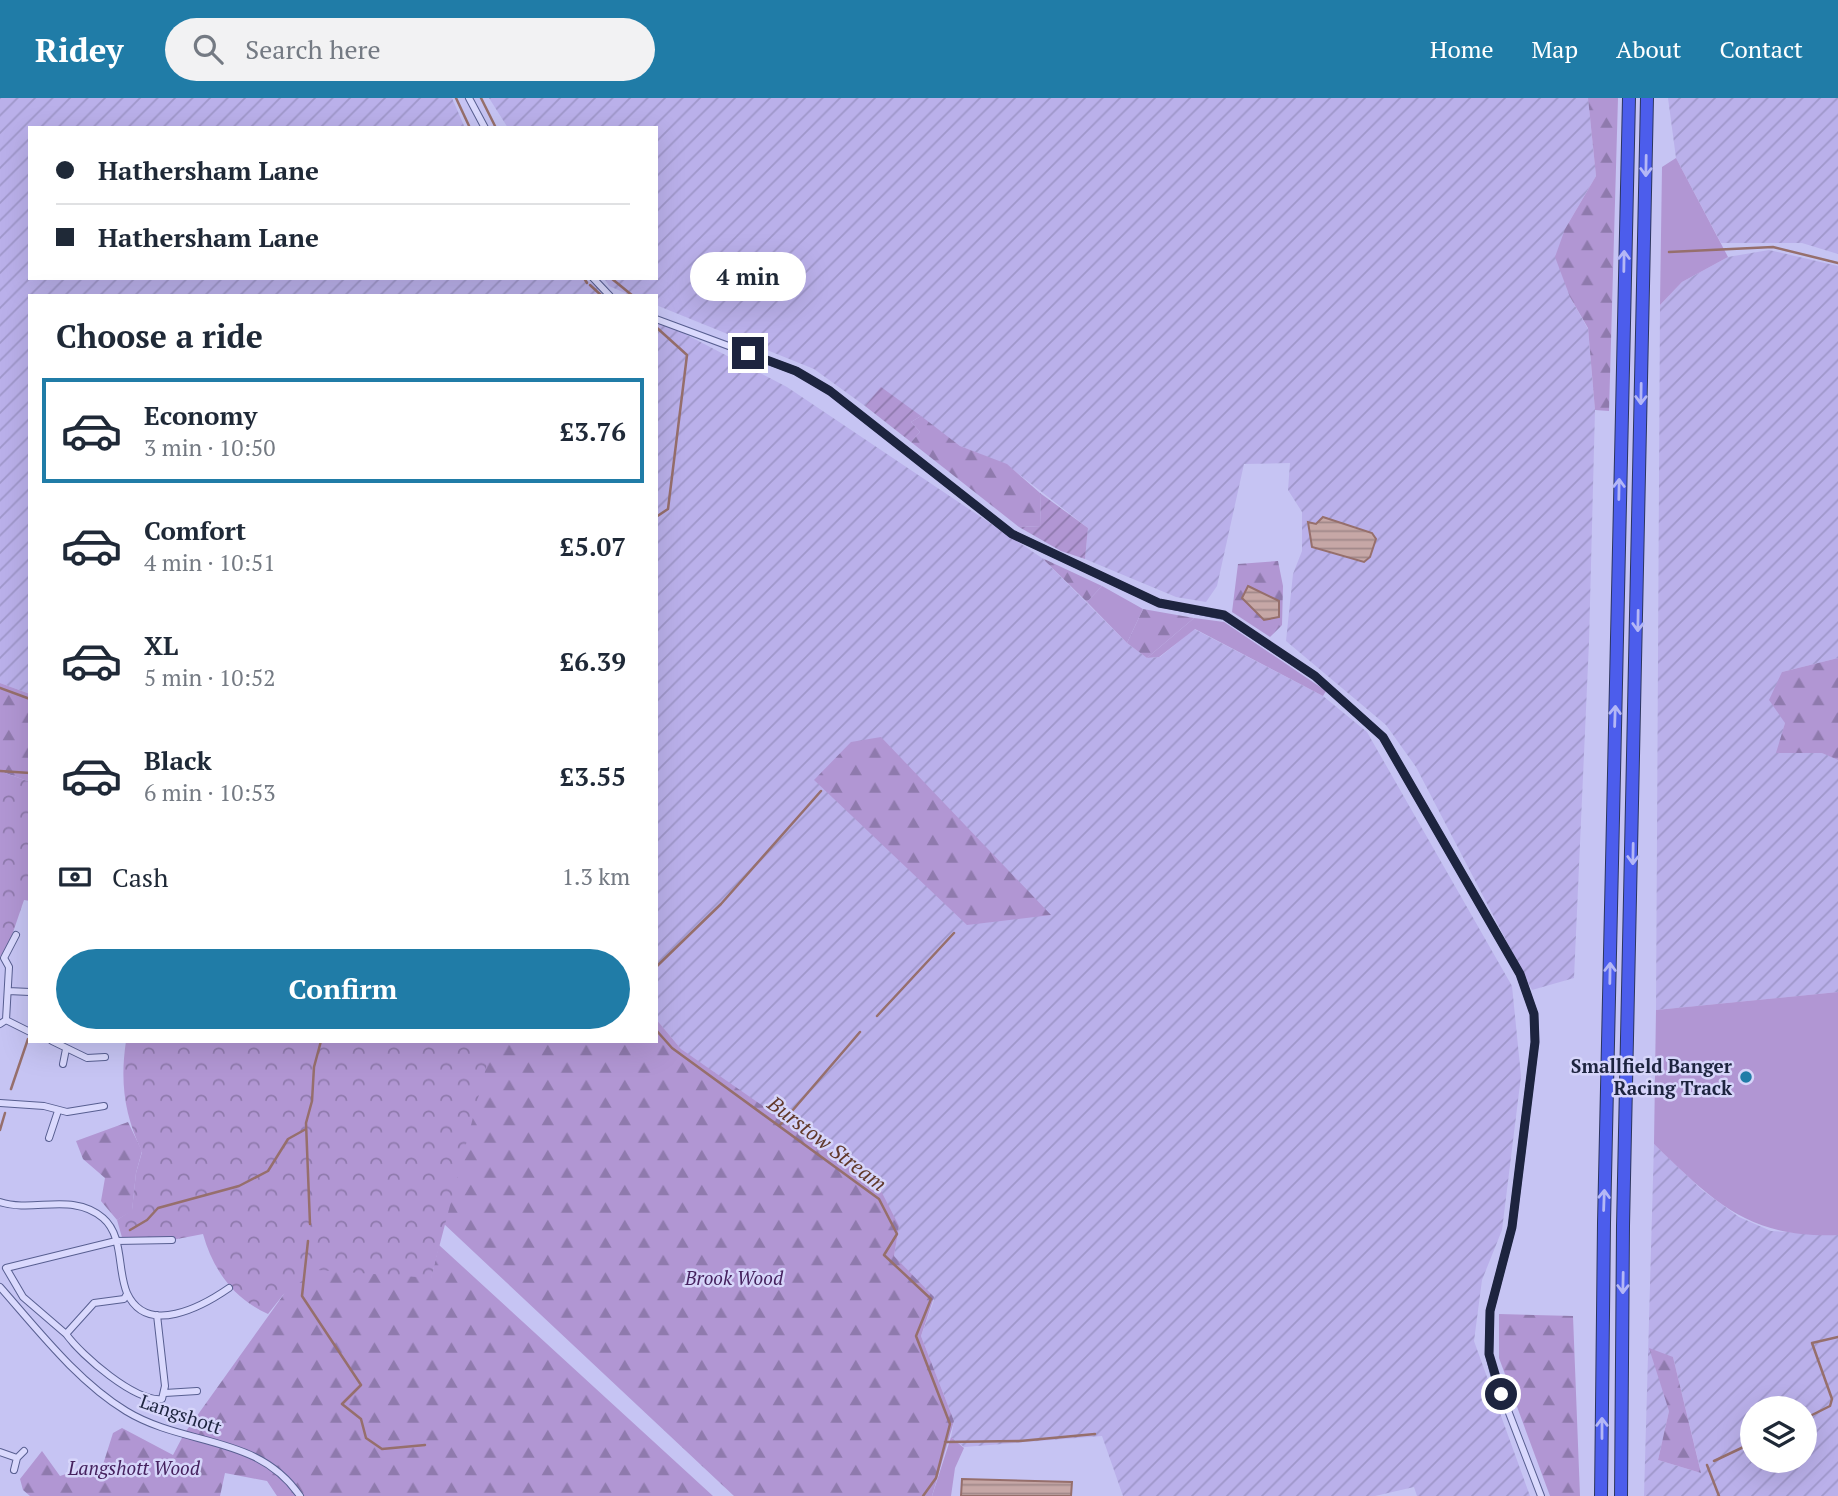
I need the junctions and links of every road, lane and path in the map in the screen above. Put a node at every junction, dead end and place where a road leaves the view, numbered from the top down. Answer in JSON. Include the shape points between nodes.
{"nodes":[{"id":1,"x":469,"y":98,"type":"edge"},
{"id":2,"x":1629,"y":98,"type":"edge"},
{"id":3,"x":1647,"y":98,"type":"edge"},
{"id":4,"x":484,"y":126,"type":"edge"},
{"id":5,"x":595,"y":280,"type":"edge"},
{"id":6,"x":608,"y":294,"type":"edge"},
{"id":7,"x":658,"y":320,"type":"edge"},
{"id":8,"x":16,"y":934,"type":"dead end"},
{"id":9,"x":2,"y":960,"type":"edge"},
{"id":10,"x":8,"y":991,"type":"junction"},
{"id":11,"x":28,"y":992,"type":"edge"},
{"id":12,"x":3,"y":1022,"type":"edge"},
{"id":13,"x":28,"y":1031,"type":"edge"},
{"id":14,"x":56,"y":1043,"type":"edge"},
{"id":15,"x":66,"y":1049,"type":"junction"},
{"id":16,"x":105,"y":1057,"type":"dead end"},
{"id":17,"x":63,"y":1064,"type":"dead end"},
{"id":18,"x":0,"y":1103,"type":"edge"},
{"id":19,"x":104,"y":1106,"type":"dead end"},
{"id":20,"x":58,"y":1111,"type":"junction"},
{"id":21,"x":48,"y":1138,"type":"dead end"},
{"id":22,"x":0,"y":1202,"type":"edge"},
{"id":23,"x":172,"y":1240,"type":"dead end"},
{"id":24,"x":116,"y":1241,"type":"junction"},
{"id":25,"x":0,"y":1287,"type":"edge"},
{"id":26,"x":229,"y":1288,"type":"dead end"},
{"id":27,"x":127,"y":1294,"type":"junction"},
{"id":28,"x":157,"y":1315,"type":"junction"},
{"id":29,"x":66,"y":1334,"type":"junction"},
{"id":30,"x":197,"y":1391,"type":"dead end"},
{"id":31,"x":164,"y":1393,"type":"junction"},
{"id":32,"x":23,"y":1451,"type":"dead end"},
{"id":33,"x":0,"y":1452,"type":"edge"},
{"id":34,"x":17,"y":1458,"type":"junction"},
{"id":35,"x":14,"y":1469,"type":"dead end"},
{"id":36,"x":300,"y":1496,"type":"edge"},
{"id":37,"x":1541,"y":1496,"type":"edge"},
{"id":38,"x":1601,"y":1496,"type":"edge"},
{"id":39,"x":1621,"y":1496,"type":"edge"}],
"edges":[{"from":1,"to":4,"type":"street"},
{"from":38,"to":2,"type":"highway","one_way":true},
{"from":3,"to":39,"type":"highway","one_way":true},
{"from":5,"to":6,"type":"street"},
{"from":7,"to":37,"type":"street","via":[[796,371],[830,391],[1012,534],[1049,554],[1159,603],[1224,615],[1239,623],[1315,676],[1383,737],[1520,974],[1534,1014],[1533,1066],[1512,1227],[1490,1311],[1489,1354]]},
{"from":8,"to":9,"type":"street"},
{"from":9,"to":10,"type":"street","via":[[9,967]]},
{"from":10,"to":11,"type":"street"},
{"from":10,"to":12,"type":"street"},
{"from":12,"to":13,"type":"street"},
{"from":14,"to":15,"type":"street"},
{"from":15,"to":16,"type":"street","via":[[87,1058]]},
{"from":15,"to":17,"type":"street"},
{"from":18,"to":20,"type":"street"},
{"from":19,"to":20,"type":"street"},
{"from":20,"to":21,"type":"street"},
{"from":22,"to":24,"type":"street","via":[[29,1207],[84,1206],[102,1217]]},
{"from":23,"to":24,"type":"street"},
{"from":24,"to":27,"type":"street"},
{"from":24,"to":29,"type":"street","via":[[6,1268],[23,1297]]},
{"from":25,"to":36,"type":"street","name":"Langshott","via":[[109,1399],[146,1422],[271,1463]]},
{"from":26,"to":28,"type":"street","via":[[200,1308]]},
{"from":27,"to":28,"type":"street","via":[[146,1312]]},
{"from":27,"to":29,"type":"street","via":[[124,1299],[94,1303]]},
{"from":28,"to":31,"type":"street"},
{"from":29,"to":31,"type":"street","via":[[137,1395],[155,1400],[162,1399]]},
{"from":30,"to":31,"type":"street"},
{"from":32,"to":34,"type":"street"},
{"from":33,"to":34,"type":"street"},
{"from":34,"to":35,"type":"street"}]}
